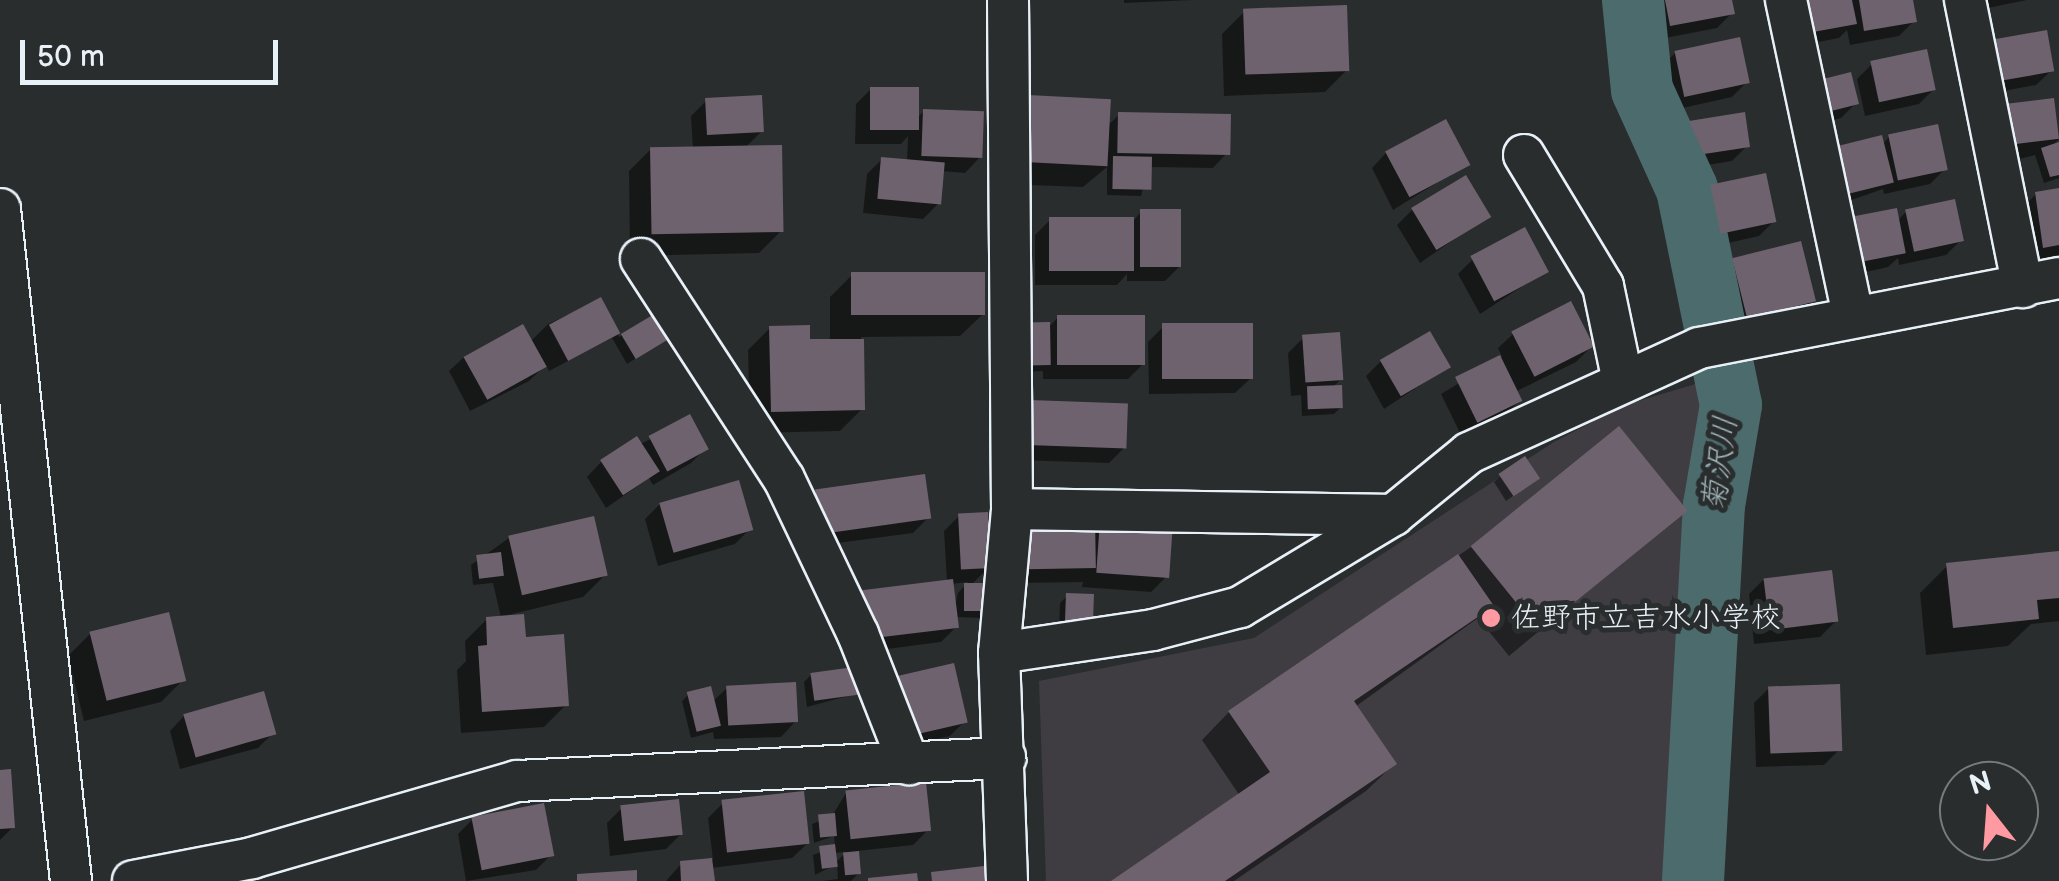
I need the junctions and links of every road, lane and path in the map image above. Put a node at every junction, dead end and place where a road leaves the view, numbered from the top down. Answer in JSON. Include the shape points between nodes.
{"nodes":[{"id":1,"x":1008,"y":0,"type":"edge"},
{"id":2,"x":1786,"y":0,"type":"edge"},
{"id":3,"x":1964,"y":0,"type":"edge"},
{"id":4,"x":1524,"y":154,"type":"dead end"},
{"id":5,"x":0,"y":209,"type":"edge"},
{"id":6,"x":641,"y":259,"type":"dead end"},
{"id":7,"x":2041,"y":283,"type":"edge"},
{"id":8,"x":1853,"y":316,"type":"junction"},
{"id":9,"x":1623,"y":382,"type":"junction"},
{"id":10,"x":1012,"y":509,"type":"junction"},
{"id":11,"x":1393,"y":515,"type":"junction"},
{"id":12,"x":999,"y":653,"type":"junction"},
{"id":13,"x":1006,"y":758,"type":"junction"},
{"id":14,"x":909,"y":764,"type":"junction"},
{"id":15,"x":71,"y":881,"type":"edge"},
{"id":16,"x":133,"y":881,"type":"edge"},
{"id":17,"x":1007,"y":881,"type":"edge"}],
"edges":[{"from":1,"to":10,"type":"street"},
{"from":2,"to":8,"type":"street"},
{"from":3,"to":7,"type":"street"},
{"from":4,"to":9,"type":"street","via":[[1604,286]]},
{"from":5,"to":15,"type":"street"},
{"from":6,"to":14,"type":"street","via":[[784,479],[858,634]]},
{"from":7,"to":8,"type":"street"},
{"from":8,"to":9,"type":"street","via":[[1698,348]]},
{"from":9,"to":11,"type":"street","via":[[1468,452]]},
{"from":10,"to":11,"type":"street"},
{"from":10,"to":12,"type":"street"},
{"from":11,"to":12,"type":"street","via":[[1240,607],[1153,630]]},
{"from":12,"to":13,"type":"street"},
{"from":13,"to":14,"type":"street"},
{"from":13,"to":17,"type":"street"},
{"from":14,"to":16,"type":"street","via":[[518,781],[252,858]]}]}
